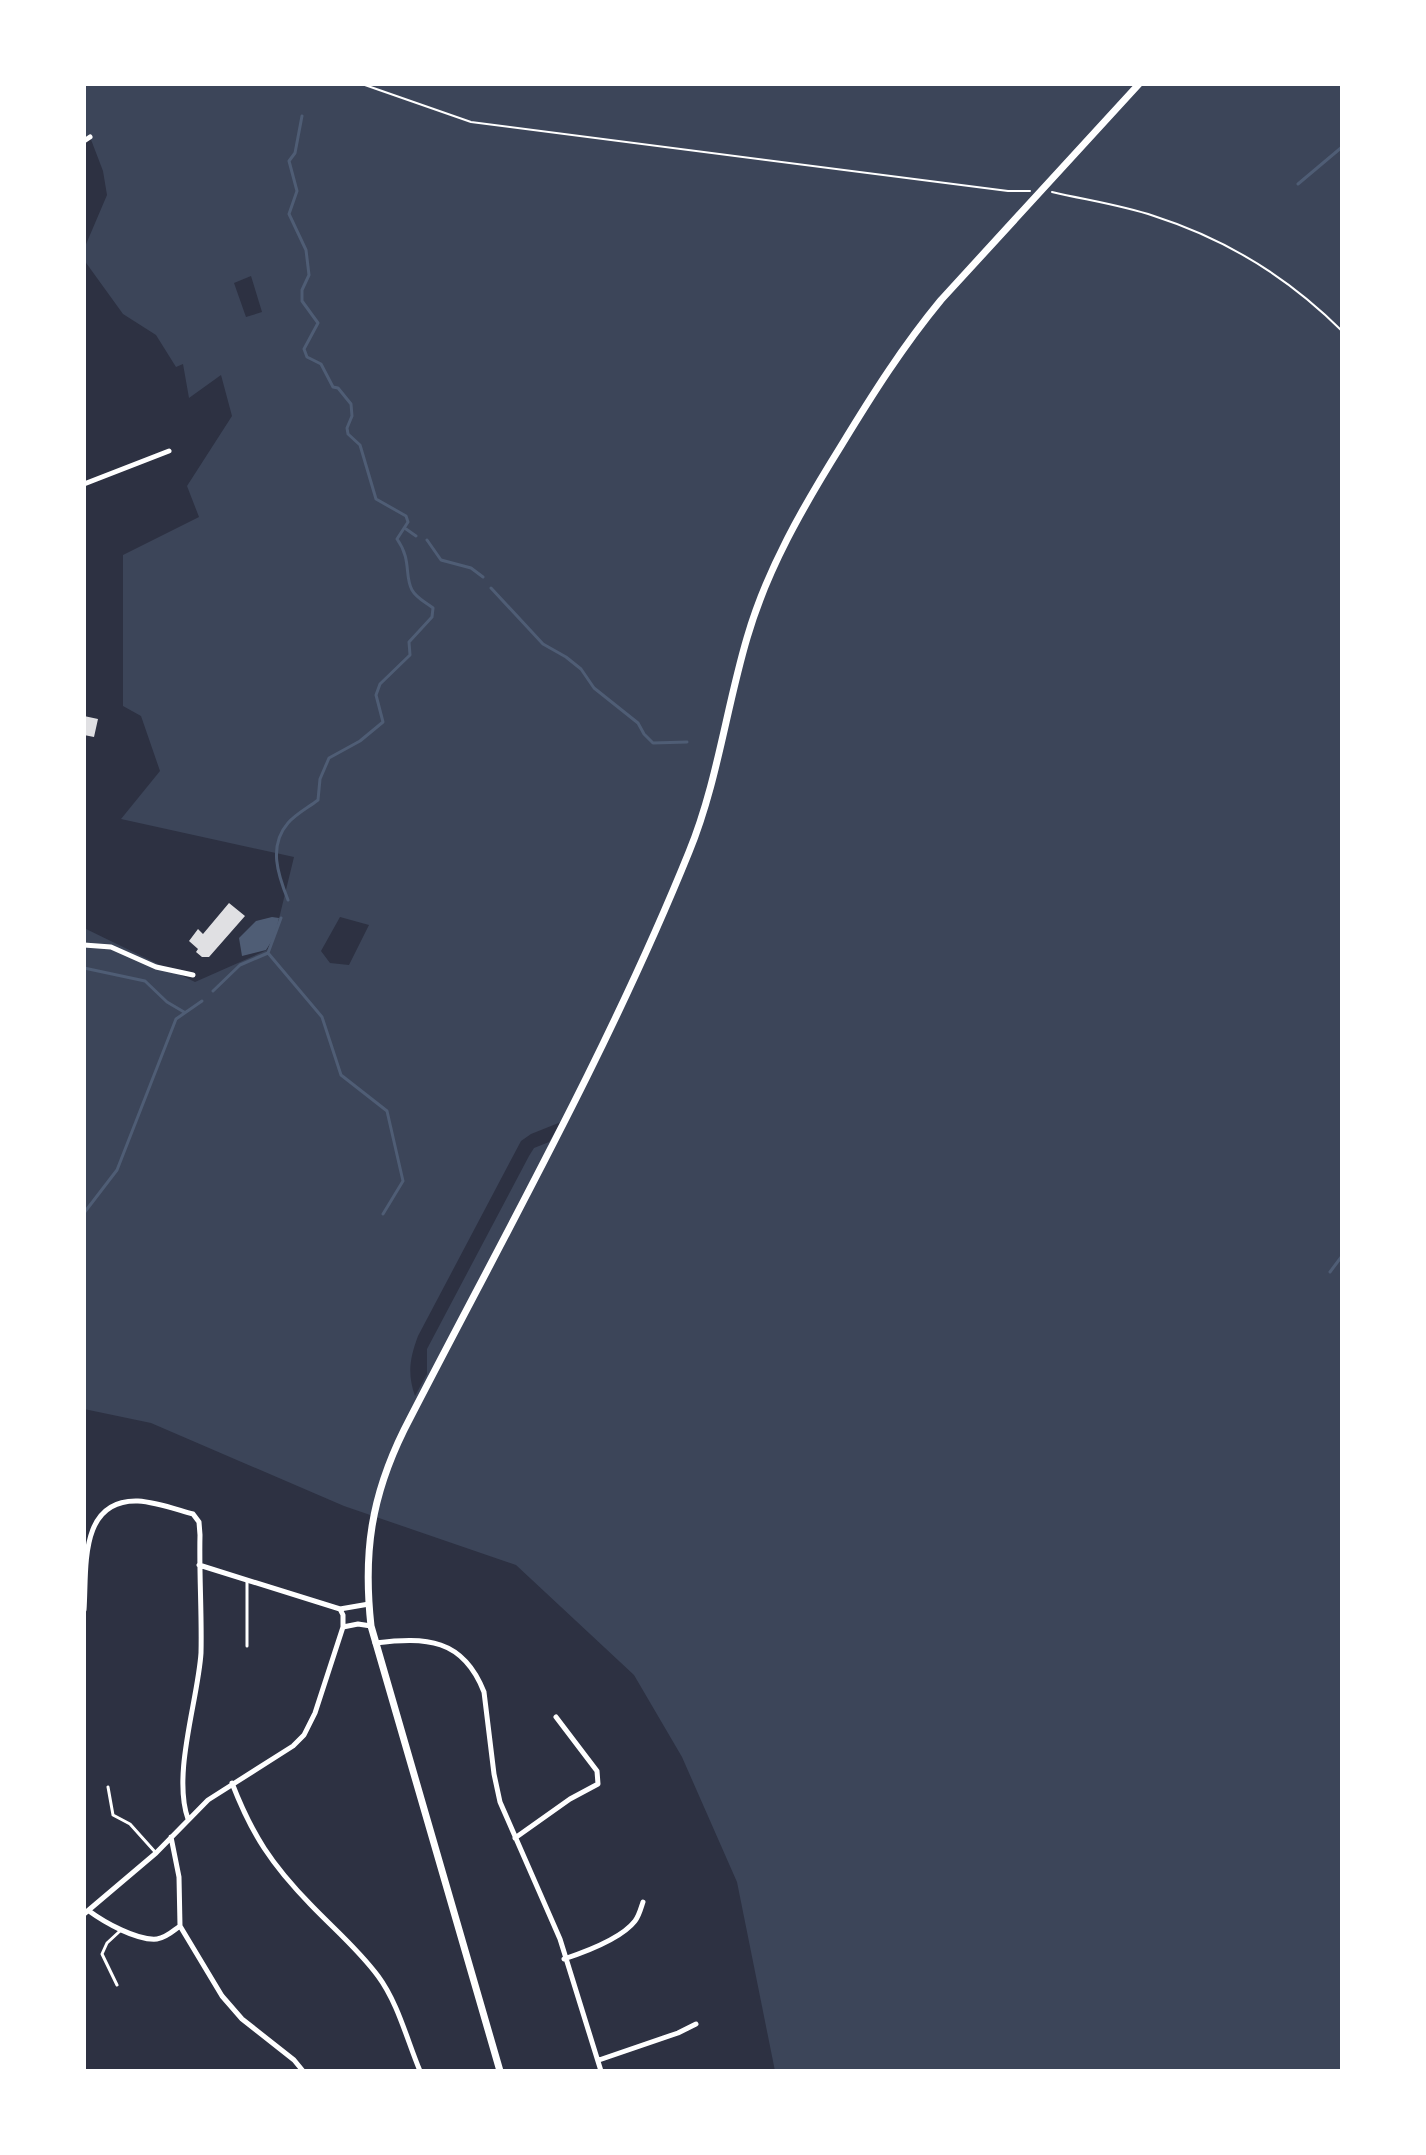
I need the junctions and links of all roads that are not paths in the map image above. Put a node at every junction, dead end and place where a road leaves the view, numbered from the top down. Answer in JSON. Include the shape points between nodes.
{"nodes":[{"id":1,"x":1139,"y":84,"type":"edge"},
{"id":2,"x":169,"y":451,"type":"dead end"},
{"id":3,"x":84,"y":484,"type":"edge"},
{"id":4,"x":84,"y":945,"type":"edge"},
{"id":5,"x":193,"y":975,"type":"dead end"},
{"id":6,"x":199,"y":1565,"type":"junction"},
{"id":7,"x":247,"y":1580,"type":"junction"},
{"id":8,"x":369,"y":1604,"type":"junction"},
{"id":9,"x":340,"y":1609,"type":"junction"},
{"id":10,"x":84,"y":1610,"type":"edge"},
{"id":11,"x":371,"y":1626,"type":"junction"},
{"id":12,"x":343,"y":1627,"type":"junction"},
{"id":13,"x":375,"y":1643,"type":"junction"},
{"id":14,"x":247,"y":1646,"type":"dead end"},
{"id":15,"x":556,"y":1717,"type":"dead end"},
{"id":16,"x":232,"y":1783,"type":"junction"},
{"id":17,"x":108,"y":1787,"type":"dead end"},
{"id":18,"x":188,"y":1819,"type":"junction"},
{"id":19,"x":171,"y":1836,"type":"junction"},
{"id":20,"x":515,"y":1838,"type":"junction"},
{"id":21,"x":156,"y":1853,"type":"junction"},
{"id":22,"x":643,"y":1902,"type":"dead end"},
{"id":23,"x":87,"y":1912,"type":"edge"},
{"id":24,"x":180,"y":1926,"type":"junction"},
{"id":25,"x":122,"y":1930,"type":"junction"},
{"id":26,"x":564,"y":1959,"type":"junction"},
{"id":27,"x":117,"y":1985,"type":"dead end"},
{"id":28,"x":696,"y":2024,"type":"dead end"},
{"id":29,"x":599,"y":2060,"type":"junction"},
{"id":30,"x":303,"y":2071,"type":"edge"},
{"id":31,"x":420,"y":2071,"type":"edge"},
{"id":32,"x":500,"y":2071,"type":"edge"},
{"id":33,"x":601,"y":2071,"type":"edge"}],
"edges":[{"from":1,"to":8,"type":"main road","via":[[902,349],[785,541],[747,638],[690,850],[570,1115],[394,1450],[374,1511],[367,1564]]},
{"from":2,"to":3,"type":"street"},
{"from":4,"to":5,"type":"street","via":[[111,947],[156,967]]},
{"from":6,"to":7,"type":"street"},
{"from":6,"to":10,"type":"street","via":[[199,1522],[193,1514],[145,1502],[117,1505],[89,1534]]},
{"from":6,"to":18,"type":"street","via":[[201,1655],[190,1714],[183,1804]]},
{"from":7,"to":9,"type":"street"},
{"from":7,"to":14,"type":"lane"},
{"from":8,"to":9,"type":"street"},
{"from":8,"to":11,"type":"main road"},
{"from":9,"to":12,"type":"street"},
{"from":11,"to":12,"type":"street"},
{"from":11,"to":13,"type":"main road"},
{"from":12,"to":16,"type":"street","via":[[307,1731],[293,1746]]},
{"from":13,"to":20,"type":"street","via":[[435,1642],[473,1670],[484,1692],[500,1802]]},
{"from":13,"to":32,"type":"main road"},
{"from":15,"to":20,"type":"street","via":[[597,1771],[598,1784]]},
{"from":16,"to":18,"type":"street"},
{"from":16,"to":31,"type":"street","via":[[265,1851],[379,1977]]},
{"from":17,"to":21,"type":"lane","via":[[113,1815],[130,1824]]},
{"from":18,"to":19,"type":"street"},
{"from":19,"to":21,"type":"street"},
{"from":19,"to":24,"type":"street"},
{"from":20,"to":26,"type":"street"},
{"from":21,"to":23,"type":"street"},
{"from":22,"to":26,"type":"street","via":[[635,1921],[619,1933]]},
{"from":23,"to":25,"type":"street"},
{"from":24,"to":25,"type":"street","via":[[154,1940]]},
{"from":24,"to":30,"type":"street","via":[[222,1996]]},
{"from":25,"to":27,"type":"lane","via":[[102,1954]]},
{"from":26,"to":29,"type":"street"},
{"from":28,"to":29,"type":"street"},
{"from":29,"to":33,"type":"street"}]}
